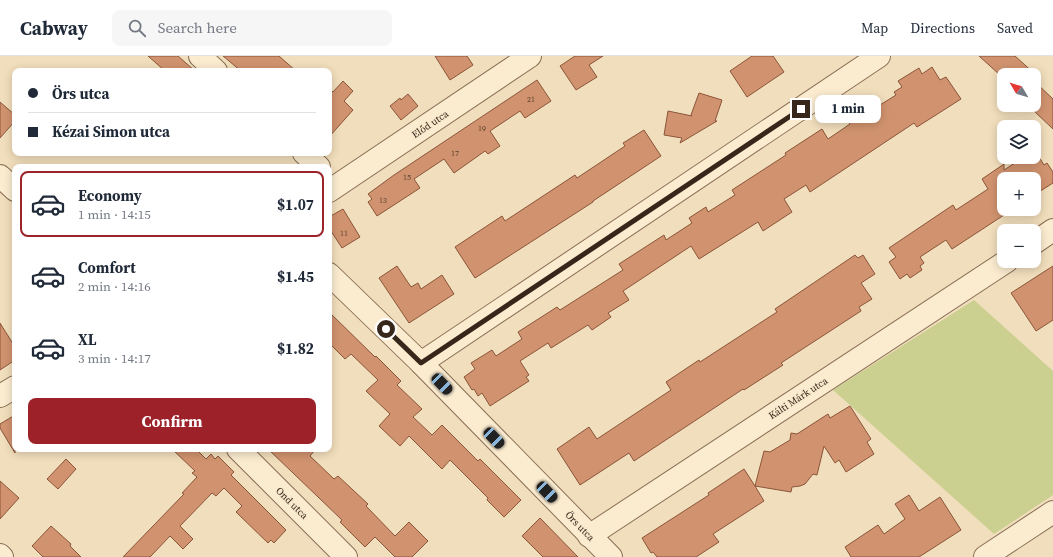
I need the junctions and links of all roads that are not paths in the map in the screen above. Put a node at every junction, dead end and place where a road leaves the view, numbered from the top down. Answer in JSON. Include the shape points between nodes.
{"nodes":[{"id":1,"x":200,"y":56,"type":"edge"},
{"id":2,"x":530,"y":56,"type":"edge"},
{"id":3,"x":879,"y":56,"type":"edge"},
{"id":4,"x":213,"y":68,"type":"edge"},
{"id":5,"x":307,"y":156,"type":"edge"},
{"id":6,"x":316,"y":164,"type":"edge"},
{"id":7,"x":0,"y":176,"type":"edge"},
{"id":8,"x":332,"y":184,"type":"edge"},
{"id":9,"x":12,"y":187,"type":"edge"},
{"id":10,"x":1053,"y":230,"type":"edge"},
{"id":11,"x":1041,"y":238,"type":"edge"},
{"id":12,"x":997,"y":268,"type":"edge"},
{"id":13,"x":332,"y":277,"type":"edge"},
{"id":14,"x":421,"y":363,"type":"junction"},
{"id":15,"x":12,"y":388,"type":"edge"},
{"id":16,"x":0,"y":396,"type":"edge"},
{"id":17,"x":241,"y":452,"type":"edge"},
{"id":18,"x":1053,"y":512,"type":"edge"},
{"id":19,"x":589,"y":536,"type":"junction"},
{"id":20,"x":346,"y":557,"type":"edge"},
{"id":21,"x":611,"y":557,"type":"edge"},
{"id":22,"x":986,"y":557,"type":"edge"}],
"edges":[{"from":1,"to":4,"type":"street"},
{"from":2,"to":8,"type":"street","name":"Előd utca"},
{"from":3,"to":14,"type":"street"},
{"from":5,"to":6,"type":"street"},
{"from":7,"to":9,"type":"street"},
{"from":10,"to":11,"type":"street"},
{"from":12,"to":19,"type":"street","name":"Kálti Márk utca"},
{"from":13,"to":14,"type":"street","name":"Örs utca"},
{"from":14,"to":19,"type":"street","name":"Örs utca"},
{"from":15,"to":16,"type":"street"},
{"from":17,"to":20,"type":"street","name":"Ond utca"},
{"from":18,"to":22,"type":"street"},
{"from":19,"to":21,"type":"street","name":"Örs utca"}]}
